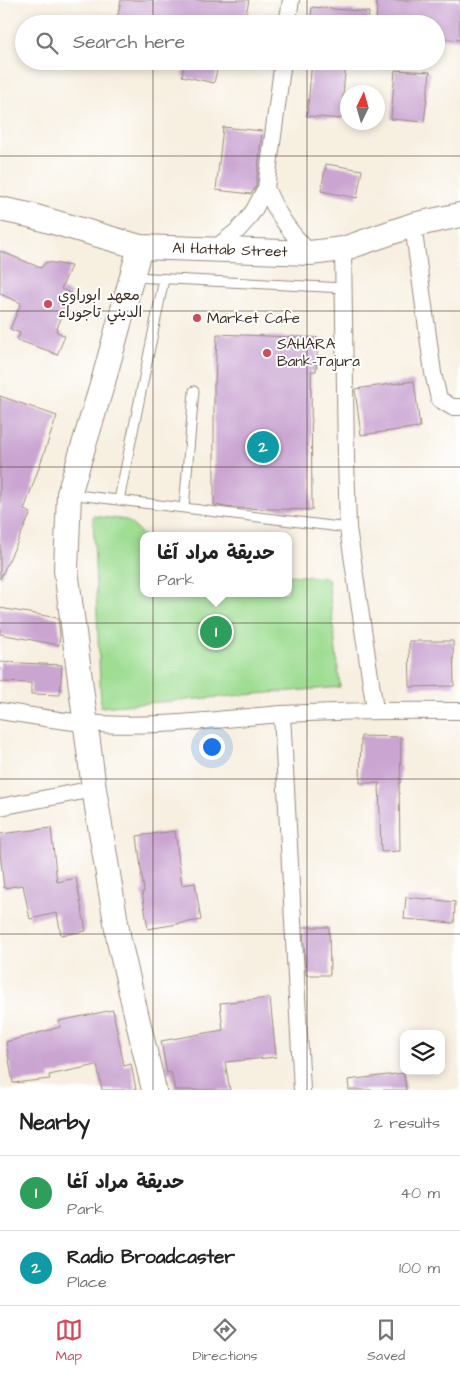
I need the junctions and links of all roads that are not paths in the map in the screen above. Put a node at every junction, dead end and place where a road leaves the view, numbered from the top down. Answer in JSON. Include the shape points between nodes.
{"nodes":[{"id":1,"x":290,"y":0,"type":"edge"},
{"id":2,"x":288,"y":15,"type":"edge"},
{"id":3,"x":281,"y":70,"type":"edge"},
{"id":4,"x":266,"y":188,"type":"junction"},
{"id":5,"x":0,"y":209,"type":"edge"},
{"id":6,"x":460,"y":215,"type":"edge"},
{"id":7,"x":413,"y":225,"type":"junction"},
{"id":8,"x":140,"y":247,"type":"junction"},
{"id":9,"x":214,"y":249,"type":"junction"},
{"id":10,"x":343,"y":249,"type":"junction"},
{"id":11,"x":310,"y":253,"type":"junction"},
{"id":12,"x":132,"y":277,"type":"junction"},
{"id":13,"x":164,"y":278,"type":"junction"},
{"id":14,"x":344,"y":288,"type":"junction"},
{"id":15,"x":194,"y":391,"type":"dead end"},
{"id":16,"x":460,"y":407,"type":"edge"},
{"id":17,"x":69,"y":494,"type":"junction"},
{"id":18,"x":119,"y":500,"type":"junction"},
{"id":19,"x":184,"y":508,"type":"junction"},
{"id":20,"x":348,"y":528,"type":"junction"},
{"id":21,"x":374,"y":710,"type":"junction"},
{"id":22,"x":0,"y":711,"type":"edge"},
{"id":23,"x":460,"y":711,"type":"edge"},
{"id":24,"x":282,"y":714,"type":"junction"},
{"id":25,"x":86,"y":723,"type":"junction"},
{"id":26,"x":94,"y":789,"type":"junction"},
{"id":27,"x":0,"y":807,"type":"edge"},
{"id":28,"x":154,"y":1090,"type":"edge"},
{"id":29,"x":302,"y":1090,"type":"edge"}],
"edges":[{"from":1,"to":2,"type":"street"},
{"from":3,"to":4,"type":"street"},
{"from":4,"to":9,"type":"street","via":[[248,220]]},
{"from":4,"to":11,"type":"street","via":[[286,225]]},
{"from":5,"to":8,"type":"street","name":"Al Hattab Street"},
{"from":6,"to":7,"type":"street","name":"Al Hattab Street"},
{"from":7,"to":10,"type":"street","name":"Al Hattab Street"},
{"from":7,"to":16,"type":"street","via":[[439,399],[452,407]]},
{"from":8,"to":9,"type":"street","name":"Al Hattab Street"},
{"from":8,"to":12,"type":"street"},
{"from":9,"to":11,"type":"street","name":"Al Hattab Street"},
{"from":10,"to":11,"type":"street","name":"Al Hattab Street"},
{"from":10,"to":14,"type":"street"},
{"from":12,"to":13,"type":"lane"},
{"from":12,"to":17,"type":"street"},
{"from":13,"to":14,"type":"lane"},
{"from":13,"to":18,"type":"lane"},
{"from":14,"to":20,"type":"street"},
{"from":15,"to":19,"type":"lane"},
{"from":17,"to":18,"type":"lane"},
{"from":17,"to":25,"type":"street","via":[[66,570]]},
{"from":18,"to":19,"type":"lane"},
{"from":19,"to":20,"type":"lane"},
{"from":20,"to":21,"type":"street"},
{"from":21,"to":23,"type":"street"},
{"from":21,"to":24,"type":"street"},
{"from":22,"to":25,"type":"street"},
{"from":24,"to":25,"type":"street","via":[[168,724]]},
{"from":24,"to":29,"type":"street"},
{"from":25,"to":26,"type":"street"},
{"from":26,"to":27,"type":"street"},
{"from":26,"to":28,"type":"street","via":[[119,941]]}]}
